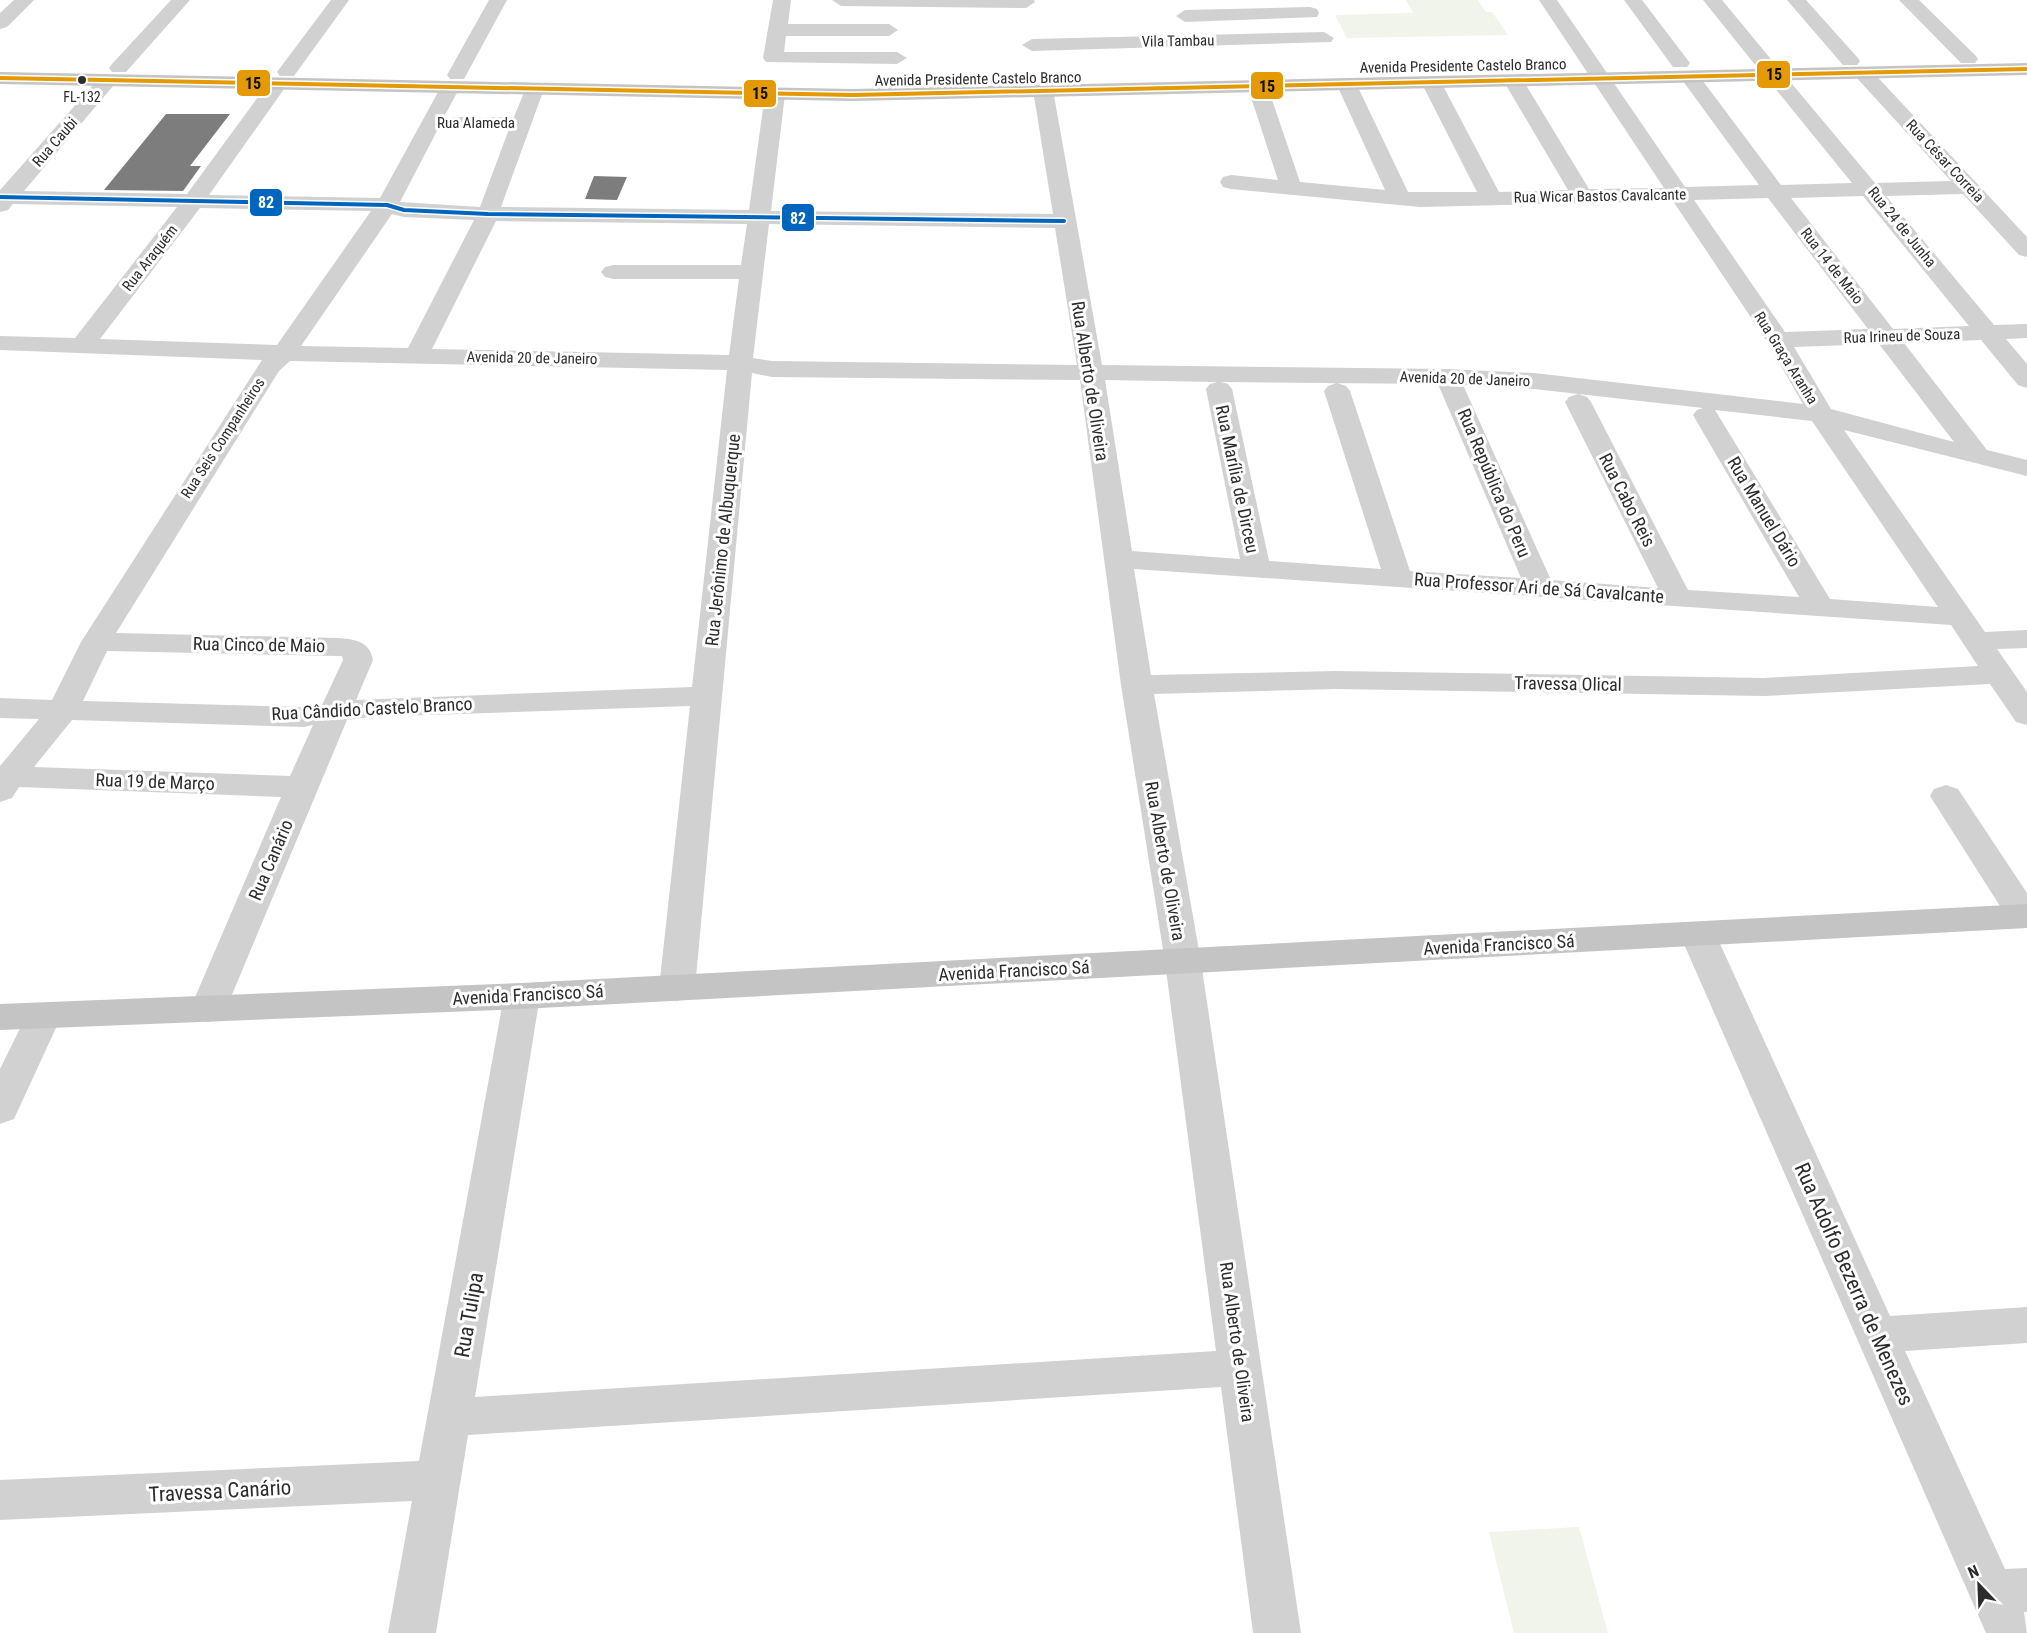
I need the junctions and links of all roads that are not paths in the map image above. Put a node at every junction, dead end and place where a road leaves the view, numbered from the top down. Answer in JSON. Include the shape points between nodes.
{"nodes":[{"id":1,"x":9,"y":0,"type":"edge"},
{"id":2,"x":25,"y":0,"type":"edge"},
{"id":3,"x":181,"y":0,"type":"edge"},
{"id":4,"x":340,"y":0,"type":"edge"},
{"id":5,"x":498,"y":0,"type":"edge"},
{"id":6,"x":782,"y":0,"type":"edge"},
{"id":7,"x":841,"y":0,"type":"edge"},
{"id":8,"x":1548,"y":0,"type":"edge"},
{"id":9,"x":1633,"y":0,"type":"edge"},
{"id":10,"x":1712,"y":0,"type":"edge"},
{"id":11,"x":1796,"y":0,"type":"edge"},
{"id":12,"x":1908,"y":0,"type":"edge"},
{"id":13,"x":1025,"y":1,"type":"edge"},
{"id":14,"x":1307,"y":7,"type":"edge"},
{"id":15,"x":0,"y":8,"type":"edge"},
{"id":16,"x":1185,"y":16,"type":"dead end"},
{"id":17,"x":0,"y":23,"type":"edge"},
{"id":18,"x":777,"y":30,"type":"junction"},
{"id":19,"x":889,"y":30,"type":"dead end"},
{"id":20,"x":1324,"y":38,"type":"junction"},
{"id":21,"x":1032,"y":45,"type":"junction"},
{"id":22,"x":774,"y":58,"type":"junction"},
{"id":23,"x":897,"y":58,"type":"dead end"},
{"id":24,"x":1334,"y":58,"type":"dead end"},
{"id":25,"x":2027,"y":58,"type":"edge"},
{"id":26,"x":1968,"y":59,"type":"junction"},
{"id":27,"x":1856,"y":66,"type":"junction"},
{"id":28,"x":0,"y":67,"type":"edge"},
{"id":29,"x":1769,"y":69,"type":"junction"},
{"id":30,"x":2027,"y":69,"type":"edge"},
{"id":31,"x":1685,"y":70,"type":"junction"},
{"id":32,"x":1596,"y":72,"type":"junction"},
{"id":33,"x":1480,"y":73,"type":"junction"},
{"id":34,"x":114,"y":74,"type":"junction"},
{"id":35,"x":283,"y":77,"type":"junction"},
{"id":36,"x":0,"y":78,"type":"edge"},
{"id":37,"x":1513,"y":80,"type":"junction"},
{"id":38,"x":454,"y":81,"type":"junction"},
{"id":39,"x":1431,"y":82,"type":"junction"},
{"id":40,"x":1042,"y":84,"type":"junction"},
{"id":41,"x":1346,"y":84,"type":"junction"},
{"id":42,"x":1257,"y":86,"type":"junction"},
{"id":43,"x":772,"y":88,"type":"junction"},
{"id":44,"x":534,"y":89,"type":"junction"},
{"id":45,"x":429,"y":123,"type":"junction"},
{"id":46,"x":522,"y":123,"type":"junction"},
{"id":47,"x":1231,"y":182,"type":"dead end"},
{"id":48,"x":1291,"y":187,"type":"junction"},
{"id":49,"x":1969,"y":187,"type":"junction"},
{"id":50,"x":1872,"y":189,"type":"junction"},
{"id":51,"x":1774,"y":192,"type":"junction"},
{"id":52,"x":1679,"y":195,"type":"junction"},
{"id":53,"x":1583,"y":196,"type":"junction"},
{"id":54,"x":1491,"y":197,"type":"junction"},
{"id":55,"x":1400,"y":198,"type":"junction"},
{"id":56,"x":195,"y":199,"type":"junction"},
{"id":57,"x":2,"y":200,"type":"edge"},
{"id":58,"x":387,"y":205,"type":"junction"},
{"id":59,"x":488,"y":214,"type":"junction"},
{"id":60,"x":759,"y":216,"type":"junction"},
{"id":61,"x":1064,"y":221,"type":"junction"},
{"id":62,"x":2027,"y":250,"type":"edge"},
{"id":63,"x":613,"y":272,"type":"dead end"},
{"id":64,"x":752,"y":272,"type":"junction"},
{"id":65,"x":2027,"y":331,"type":"edge"},
{"id":66,"x":1987,"y":333,"type":"junction"},
{"id":67,"x":1886,"y":336,"type":"junction"},
{"id":68,"x":1778,"y":340,"type":"junction"},
{"id":69,"x":0,"y":343,"type":"edge"},
{"id":70,"x":82,"y":346,"type":"junction"},
{"id":71,"x":284,"y":353,"type":"junction"},
{"id":72,"x":416,"y":356,"type":"junction"},
{"id":73,"x":740,"y":363,"type":"junction"},
{"id":74,"x":1092,"y":379,"type":"junction"},
{"id":75,"x":2027,"y":381,"type":"edge"},
{"id":76,"x":1451,"y":386,"type":"junction"},
{"id":77,"x":1219,"y":388,"type":"junction"},
{"id":78,"x":1338,"y":391,"type":"junction"},
{"id":79,"x":1578,"y":402,"type":"junction"},
{"id":80,"x":1706,"y":415,"type":"junction"},
{"id":81,"x":1827,"y":422,"type":"junction"},
{"id":82,"x":1976,"y":453,"type":"junction"},
{"id":83,"x":2027,"y":468,"type":"edge"},
{"id":84,"x":1117,"y":559,"type":"junction"},
{"id":85,"x":1256,"y":569,"type":"junction"},
{"id":86,"x":1398,"y":578,"type":"junction"},
{"id":87,"x":1540,"y":589,"type":"junction"},
{"id":88,"x":1678,"y":598,"type":"junction"},
{"id":89,"x":1821,"y":609,"type":"junction"},
{"id":90,"x":1960,"y":617,"type":"junction"},
{"id":91,"x":2027,"y":639,"type":"edge"},
{"id":92,"x":1977,"y":641,"type":"junction"},
{"id":93,"x":96,"y":642,"type":"junction"},
{"id":94,"x":2000,"y":674,"type":"junction"},
{"id":95,"x":1136,"y":685,"type":"junction"},
{"id":96,"x":707,"y":696,"type":"junction"},
{"id":97,"x":0,"y":708,"type":"edge"},
{"id":98,"x":63,"y":710,"type":"junction"},
{"id":99,"x":336,"y":712,"type":"junction"},
{"id":100,"x":2027,"y":715,"type":"edge"},
{"id":101,"x":4,"y":784,"type":"edge"},
{"id":102,"x":301,"y":787,"type":"junction"},
{"id":103,"x":1946,"y":796,"type":"dead end"},
{"id":104,"x":2026,"y":916,"type":"edge"},
{"id":105,"x":1698,"y":935,"type":"junction"},
{"id":106,"x":1183,"y":962,"type":"junction"},
{"id":107,"x":677,"y":988,"type":"junction"},
{"id":108,"x":522,"y":996,"type":"junction"},
{"id":109,"x":208,"y":1009,"type":"junction"},
{"id":110,"x":0,"y":1017,"type":"edge"},
{"id":111,"x":43,"y":1017,"type":"junction"},
{"id":112,"x":0,"y":1109,"type":"edge"},
{"id":113,"x":2027,"y":1325,"type":"edge"},
{"id":114,"x":1877,"y":1335,"type":"junction"},
{"id":115,"x":1240,"y":1368,"type":"junction"},
{"id":116,"x":450,"y":1417,"type":"junction"},
{"id":117,"x":439,"y":1480,"type":"junction"},
{"id":118,"x":0,"y":1500,"type":"edge"},
{"id":119,"x":2010,"y":1605,"type":"edge"},
{"id":120,"x":412,"y":1633,"type":"edge"},
{"id":121,"x":1277,"y":1633,"type":"edge"}],
"edges":[{"from":1,"to":15,"type":"street"},
{"from":2,"to":17,"type":"street"},
{"from":3,"to":34,"type":"street","name":"Rua Caubi"},
{"from":4,"to":35,"type":"street","name":"Rua Araquém"},
{"from":5,"to":38,"type":"street","name":"Rua Seis Companheiros"},
{"from":6,"to":18,"type":"street","name":"Rua Jerônimo de Albuquerque"},
{"from":7,"to":13,"type":"street"},
{"from":8,"to":32,"type":"street","name":"Rua Graça Aranha"},
{"from":9,"to":31,"type":"street","name":"Rua 14 de Maio"},
{"from":10,"to":29,"type":"street","name":"Rua 24 de Junha"},
{"from":11,"to":27,"type":"street","name":"Rua César Correia"},
{"from":12,"to":26,"type":"street"},
{"from":13,"to":21,"type":"street","name":"Rua Alberto de Oliveira"},
{"from":14,"to":16,"type":"street"},
{"from":14,"to":20,"type":"street"},
{"from":18,"to":19,"type":"street"},
{"from":18,"to":22,"type":"street","name":"Rua Jerônimo de Albuquerque"},
{"from":20,"to":21,"type":"street","name":"Vila Tambau"},
{"from":20,"to":24,"type":"street"},
{"from":21,"to":40,"type":"street","name":"Rua Alberto de Oliveira"},
{"from":22,"to":23,"type":"street"},
{"from":22,"to":43,"type":"street","name":"Rua Jerônimo de Albuquerque"},
{"from":25,"to":26,"type":"main road","name":"Avenida Presidente Castelo Branco"},
{"from":26,"to":27,"type":"main road","name":"Avenida Presidente Castelo Branco"},
{"from":27,"to":29,"type":"main road","name":"Avenida Presidente Castelo Branco"},
{"from":27,"to":30,"type":"main road","name":"Avenida Presidente Castelo Branco"},
{"from":27,"to":49,"type":"street","name":"Rua César Correia"},
{"from":28,"to":34,"type":"main road","name":"Avenida Presidente Castelo Branco"},
{"from":29,"to":31,"type":"main road","name":"Avenida Presidente Castelo Branco"},
{"from":29,"to":50,"type":"street","name":"Rua 24 de Junha"},
{"from":31,"to":32,"type":"main road","name":"Avenida Presidente Castelo Branco"},
{"from":31,"to":51,"type":"street","name":"Rua 14 de Maio"},
{"from":32,"to":33,"type":"main road","name":"Avenida Presidente Castelo Branco"},
{"from":32,"to":37,"type":"main road","name":"Avenida Presidente Castelo Branco"},
{"from":32,"to":52,"type":"street","name":"Rua Graça Aranha"},
{"from":33,"to":37,"type":"main road","name":"Avenida Presidente Castelo Branco"},
{"from":33,"to":39,"type":"main road","name":"Avenida Presidente Castelo Branco"},
{"from":33,"to":40,"type":"main road","name":"Avenida Presidente Castelo Branco"},
{"from":34,"to":35,"type":"main road","name":"Avenida Presidente Castelo Branco"},
{"from":34,"to":36,"type":"main road","name":"Avenida Presidente Castelo Branco"},
{"from":34,"to":57,"type":"street","name":"Rua Caubi"},
{"from":35,"to":38,"type":"main road","name":"Avenida Presidente Castelo Branco"},
{"from":35,"to":56,"type":"street","name":"Rua Araquém"},
{"from":37,"to":53,"type":"street"},
{"from":38,"to":43,"type":"main road","name":"Avenida Presidente Castelo Branco"},
{"from":38,"to":44,"type":"main road","name":"Avenida Presidente Castelo Branco"},
{"from":38,"to":45,"type":"street","name":"Rua Seis Companheiros"},
{"from":39,"to":41,"type":"main road","name":"Avenida Presidente Castelo Branco"},
{"from":39,"to":54,"type":"street"},
{"from":40,"to":42,"type":"main road","name":"Avenida Presidente Castelo Branco"},
{"from":40,"to":43,"type":"main road","name":"Avenida Presidente Castelo Branco"},
{"from":40,"to":61,"type":"street","name":"Rua Alberto de Oliveira"},
{"from":41,"to":42,"type":"main road","name":"Avenida Presidente Castelo Branco"},
{"from":41,"to":55,"type":"street"},
{"from":42,"to":48,"type":"street"},
{"from":43,"to":44,"type":"main road","name":"Avenida Presidente Castelo Branco"},
{"from":43,"to":60,"type":"street","name":"Rua Jerônimo de Albuquerque"},
{"from":44,"to":46,"type":"street"},
{"from":45,"to":46,"type":"street","name":"Rua Alameda"},
{"from":45,"to":58,"type":"street","name":"Rua Seis Companheiros"},
{"from":46,"to":59,"type":"street"},
{"from":47,"to":48,"type":"street","name":"Rua Wicar Bastos Cavalcante"},
{"from":48,"to":55,"type":"street","name":"Rua Wicar Bastos Cavalcante"},
{"from":49,"to":50,"type":"street","name":"Rua Wicar Bastos Cavalcante"},
{"from":49,"to":62,"type":"street","name":"Rua César Correia"},
{"from":50,"to":51,"type":"street","name":"Rua Wicar Bastos Cavalcante"},
{"from":50,"to":66,"type":"street","name":"Rua 24 de Junha"},
{"from":51,"to":52,"type":"street","name":"Rua Wicar Bastos Cavalcante"},
{"from":51,"to":67,"type":"street","name":"Rua 14 de Maio"},
{"from":52,"to":53,"type":"street","name":"Rua Wicar Bastos Cavalcante"},
{"from":52,"to":68,"type":"street","name":"Rua Graça Aranha"},
{"from":53,"to":54,"type":"street","name":"Rua Wicar Bastos Cavalcante"},
{"from":54,"to":55,"type":"street","name":"Rua Wicar Bastos Cavalcante"},
{"from":56,"to":57,"type":"street"},
{"from":56,"to":58,"type":"street"},
{"from":56,"to":70,"type":"street","name":"Rua Araquém"},
{"from":58,"to":59,"type":"street","via":[[404,210]]},
{"from":58,"to":71,"type":"street","name":"Rua Seis Companheiros"},
{"from":59,"to":60,"type":"street"},
{"from":59,"to":72,"type":"street"},
{"from":60,"to":61,"type":"street"},
{"from":60,"to":64,"type":"street","name":"Rua Jerônimo de Albuquerque"},
{"from":61,"to":74,"type":"street","name":"Rua Alberto de Oliveira"},
{"from":63,"to":64,"type":"street"},
{"from":64,"to":73,"type":"street","name":"Rua Jerônimo de Albuquerque"},
{"from":65,"to":66,"type":"street","name":"Rua Irineu de Souza"},
{"from":66,"to":67,"type":"street","name":"Rua Irineu de Souza"},
{"from":66,"to":75,"type":"street","name":"Rua 24 de Junha"},
{"from":67,"to":68,"type":"street","name":"Rua Irineu de Souza"},
{"from":67,"to":82,"type":"street","name":"Rua 14 de Maio"},
{"from":68,"to":81,"type":"street","name":"Rua Graça Aranha"},
{"from":69,"to":70,"type":"street","name":"Avenida 20 de Janeiro"},
{"from":70,"to":71,"type":"street","name":"Avenida 20 de Janeiro"},
{"from":71,"to":72,"type":"street","name":"Avenida 20 de Janeiro"},
{"from":71,"to":93,"type":"street","name":"Rua Seis Companheiros","via":[[268,367]]},
{"from":72,"to":73,"type":"street","name":"Avenida 20 de Janeiro"},
{"from":73,"to":74,"type":"street","name":"Avenida 20 de Janeiro","via":[[772,369],[1063,375]]},
{"from":73,"to":96,"type":"street","name":"Rua Jerônimo de Albuquerque"},
{"from":74,"to":76,"type":"street","name":"Avenida 20 de Janeiro"},
{"from":74,"to":77,"type":"street","name":"Avenida 20 de Janeiro"},
{"from":74,"to":84,"type":"street","name":"Rua Alberto de Oliveira"},
{"from":76,"to":78,"type":"street","name":"Avenida 20 de Janeiro"},
{"from":76,"to":79,"type":"street","name":"Avenida 20 de Janeiro"},
{"from":76,"to":81,"type":"street","name":"Avenida 20 de Janeiro","via":[[1534,381]]},
{"from":76,"to":87,"type":"street","name":"Rua República do Peru"},
{"from":77,"to":78,"type":"street","name":"Avenida 20 de Janeiro"},
{"from":77,"to":85,"type":"street","name":"Rua Marília de Dirceu"},
{"from":78,"to":86,"type":"street"},
{"from":79,"to":80,"type":"street","name":"Avenida 20 de Janeiro"},
{"from":79,"to":88,"type":"street","name":"Rua Cabo Reis"},
{"from":80,"to":81,"type":"street","name":"Avenida 20 de Janeiro"},
{"from":80,"to":89,"type":"street","name":"Rua Manuel Dário"},
{"from":81,"to":82,"type":"street","name":"Avenida 20 de Janeiro"},
{"from":81,"to":90,"type":"street","name":"Rua Graça Aranha"},
{"from":82,"to":83,"type":"street","name":"Avenida 20 de Janeiro"},
{"from":84,"to":85,"type":"street","name":"Rua Professor Ari de Sá Cavalcante"},
{"from":84,"to":95,"type":"street","name":"Rua Alberto de Oliveira"},
{"from":85,"to":86,"type":"street","name":"Rua Professor Ari de Sá Cavalcante"},
{"from":86,"to":87,"type":"street","name":"Rua Professor Ari de Sá Cavalcante"},
{"from":87,"to":88,"type":"street","name":"Rua Professor Ari de Sá Cavalcante"},
{"from":88,"to":89,"type":"street","name":"Rua Professor Ari de Sá Cavalcante"},
{"from":89,"to":90,"type":"street","name":"Rua Professor Ari de Sá Cavalcante"},
{"from":90,"to":92,"type":"street","name":"Rua Graça Aranha"},
{"from":91,"to":92,"type":"street"},
{"from":92,"to":94,"type":"street","name":"Rua Graça Aranha"},
{"from":93,"to":98,"type":"street","name":"Rua Seis Companheiros"},
{"from":93,"to":99,"type":"street","name":"Rua Cinco de Maio","via":[[351,648],[358,660]]},
{"from":94,"to":95,"type":"street","name":"Travessa Olical","via":[[1764,687],[1336,680]]},
{"from":94,"to":100,"type":"street","name":"Rua Graça Aranha"},
{"from":95,"to":106,"type":"street","name":"Rua Alberto de Oliveira"},
{"from":96,"to":99,"type":"street","name":"Rua Cândido Castelo Branco","via":[[371,707]]},
{"from":96,"to":107,"type":"street","name":"Rua Jerônimo de Albuquerque"},
{"from":97,"to":98,"type":"street","name":"Rua Cândido Castelo Branco"},
{"from":98,"to":99,"type":"street","name":"Rua Cândido Castelo Branco","via":[[304,717]]},
{"from":98,"to":101,"type":"street","name":"Rua Seis Companheiros"},
{"from":99,"to":102,"type":"street","name":"Rua Canário"},
{"from":101,"to":102,"type":"street","name":"Rua 19 de Março"},
{"from":102,"to":109,"type":"street","name":"Rua Canário"},
{"from":103,"to":104,"type":"street"},
{"from":104,"to":105,"type":"main road","name":"Avenida Francisco Sá"},
{"from":105,"to":106,"type":"main road","name":"Avenida Francisco Sá"},
{"from":105,"to":114,"type":"street","name":"Rua Adolfo Bezerra de Menezes"},
{"from":106,"to":107,"type":"main road","name":"Avenida Francisco Sá"},
{"from":106,"to":115,"type":"street","name":"Rua Alberto de Oliveira"},
{"from":107,"to":108,"type":"main road","name":"Avenida Francisco Sá"},
{"from":108,"to":109,"type":"main road","name":"Avenida Francisco Sá"},
{"from":108,"to":116,"type":"street","name":"Rua Tulipa"},
{"from":109,"to":111,"type":"main road","name":"Avenida Francisco Sá"},
{"from":110,"to":111,"type":"main road","name":"Avenida Francisco Sá"},
{"from":111,"to":112,"type":"street"},
{"from":113,"to":114,"type":"street"},
{"from":114,"to":119,"type":"street","name":"Rua Adolfo Bezerra de Menezes"},
{"from":115,"to":116,"type":"street"},
{"from":115,"to":121,"type":"street","name":"Rua Alberto de Oliveira"},
{"from":116,"to":117,"type":"street","name":"Rua Tulipa"},
{"from":117,"to":118,"type":"street","name":"Travessa Canário"},
{"from":117,"to":120,"type":"street","name":"Rua Tulipa"}]}
